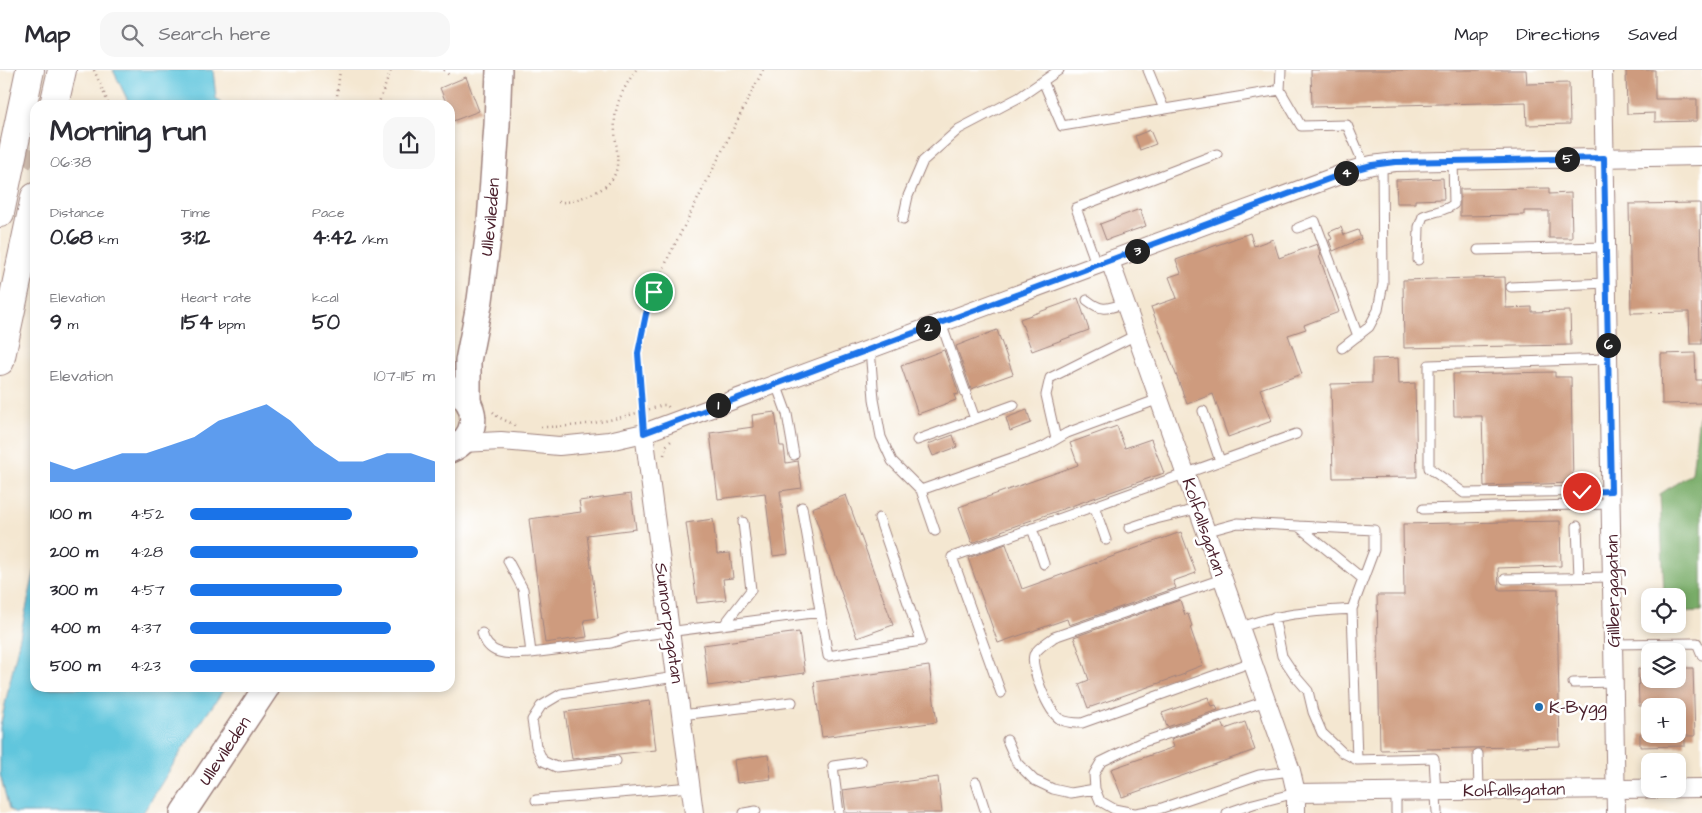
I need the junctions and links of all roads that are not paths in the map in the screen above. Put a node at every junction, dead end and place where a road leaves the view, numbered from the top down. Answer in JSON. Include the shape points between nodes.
{"nodes":[{"id":1,"x":30,"y":70,"type":"edge"},
{"id":2,"x":62,"y":70,"type":"edge"},
{"id":3,"x":499,"y":70,"type":"edge"},
{"id":4,"x":1059,"y":70,"type":"edge"},
{"id":5,"x":1148,"y":70,"type":"edge"},
{"id":6,"x":1281,"y":70,"type":"edge"},
{"id":7,"x":1603,"y":70,"type":"edge"},
{"id":8,"x":1043,"y":81,"type":"junction"},
{"id":9,"x":1280,"y":90,"type":"junction"},
{"id":10,"x":55,"y":100,"type":"edge"},
{"id":11,"x":1164,"y":109,"type":"junction"},
{"id":12,"x":1217,"y":154,"type":"dead end"},
{"id":13,"x":1702,"y":156,"type":"edge"},
{"id":14,"x":1604,"y":158,"type":"junction"},
{"id":15,"x":1453,"y":160,"type":"junction"},
{"id":16,"x":1373,"y":165,"type":"junction"},
{"id":17,"x":0,"y":213,"type":"edge"},
{"id":18,"x":903,"y":219,"type":"dead end"},
{"id":19,"x":30,"y":220,"type":"edge"},
{"id":20,"x":1298,"y":228,"type":"dead end"},
{"id":21,"x":1606,"y":247,"type":"junction"},
{"id":22,"x":1478,"y":250,"type":"dead end"},
{"id":23,"x":1418,"y":260,"type":"dead end"},
{"id":24,"x":1103,"y":263,"type":"junction"},
{"id":25,"x":1607,"y":283,"type":"junction"},
{"id":26,"x":1511,"y":287,"type":"dead end"},
{"id":27,"x":1087,"y":300,"type":"dead end"},
{"id":28,"x":1125,"y":303,"type":"junction"},
{"id":29,"x":940,"y":323,"type":"junction"},
{"id":30,"x":1136,"y":335,"type":"junction"},
{"id":31,"x":1358,"y":336,"type":"junction"},
{"id":32,"x":1342,"y":348,"type":"dead end"},
{"id":33,"x":870,"y":350,"type":"junction"},
{"id":34,"x":1608,"y":359,"type":"junction"},
{"id":35,"x":0,"y":361,"type":"edge"},
{"id":36,"x":468,"y":361,"type":"junction"},
{"id":37,"x":455,"y":375,"type":"edge"},
{"id":38,"x":776,"y":384,"type":"junction"},
{"id":39,"x":1159,"y":399,"type":"junction"},
{"id":40,"x":1014,"y":405,"type":"dead end"},
{"id":41,"x":1203,"y":411,"type":"dead end"},
{"id":42,"x":465,"y":418,"type":"edge"},
{"id":43,"x":975,"y":419,"type":"junction"},
{"id":44,"x":644,"y":433,"type":"junction"},
{"id":45,"x":1296,"y":434,"type":"dead end"},
{"id":46,"x":1056,"y":439,"type":"junction"},
{"id":47,"x":917,"y":440,"type":"dead end"},
{"id":48,"x":500,"y":441,"type":"junction"},
{"id":49,"x":794,"y":454,"type":"dead end"},
{"id":50,"x":1220,"y":461,"type":"junction"},
{"id":51,"x":1185,"y":474,"type":"junction"},
{"id":52,"x":921,"y":490,"type":"junction"},
{"id":53,"x":1611,"y":498,"type":"junction"},
{"id":54,"x":1094,"y":506,"type":"junction"},
{"id":55,"x":802,"y":507,"type":"dead end"},
{"id":56,"x":1197,"y":508,"type":"junction"},
{"id":57,"x":1423,"y":509,"type":"dead end"},
{"id":58,"x":879,"y":518,"type":"dead end"},
{"id":59,"x":743,"y":522,"type":"dead end"},
{"id":60,"x":1298,"y":526,"type":"junction"},
{"id":61,"x":1577,"y":526,"type":"dead end"},
{"id":62,"x":1032,"y":528,"type":"junction"},
{"id":63,"x":1129,"y":528,"type":"dead end"},
{"id":64,"x":935,"y":531,"type":"dead end"},
{"id":65,"x":1205,"y":532,"type":"junction"},
{"id":66,"x":1106,"y":540,"type":"dead end"},
{"id":67,"x":508,"y":561,"type":"dead end"},
{"id":68,"x":1044,"y":564,"type":"dead end"},
{"id":69,"x":1612,"y":577,"type":"junction"},
{"id":70,"x":1578,"y":578,"type":"junction"},
{"id":71,"x":1222,"y":579,"type":"junction"},
{"id":72,"x":1363,"y":579,"type":"junction"},
{"id":73,"x":1505,"y":579,"type":"dead end"},
{"id":74,"x":1352,"y":609,"type":"junction"},
{"id":75,"x":820,"y":612,"type":"junction"},
{"id":76,"x":1274,"y":617,"type":"junction"},
{"id":77,"x":724,"y":625,"type":"junction"},
{"id":78,"x":1239,"y":628,"type":"junction"},
{"id":79,"x":670,"y":632,"type":"junction"},
{"id":80,"x":482,"y":633,"type":"dead end"},
{"id":81,"x":1614,"y":644,"type":"junction"},
{"id":82,"x":531,"y":653,"type":"junction"},
{"id":83,"x":1702,"y":655,"type":"edge"},
{"id":84,"x":1252,"y":662,"type":"junction"},
{"id":85,"x":676,"y":678,"type":"junction"},
{"id":86,"x":1614,"y":682,"type":"junction"},
{"id":87,"x":1573,"y":683,"type":"dead end"},
{"id":88,"x":263,"y":692,"type":"edge"},
{"id":89,"x":1000,"y":693,"type":"dead end"},
{"id":90,"x":792,"y":702,"type":"dead end"},
{"id":91,"x":1266,"y":702,"type":"junction"},
{"id":92,"x":681,"y":715,"type":"junction"},
{"id":93,"x":1007,"y":740,"type":"dead end"},
{"id":94,"x":1478,"y":754,"type":"dead end"},
{"id":95,"x":1357,"y":760,"type":"junction"},
{"id":96,"x":616,"y":761,"type":"dead end"},
{"id":97,"x":861,"y":762,"type":"dead end"},
{"id":98,"x":1291,"y":770,"type":"junction"},
{"id":99,"x":976,"y":782,"type":"dead end"},
{"id":100,"x":691,"y":787,"type":"junction"},
{"id":101,"x":1702,"y":788,"type":"edge"},
{"id":102,"x":1095,"y":789,"type":"junction"},
{"id":103,"x":1616,"y":789,"type":"junction"},
{"id":104,"x":1436,"y":791,"type":"junction"},
{"id":105,"x":1479,"y":791,"type":"junction"},
{"id":106,"x":1396,"y":792,"type":"junction"},
{"id":107,"x":1296,"y":793,"type":"junction"},
{"id":108,"x":536,"y":800,"type":"dead end"},
{"id":109,"x":756,"y":811,"type":"dead end"},
{"id":110,"x":183,"y":813,"type":"edge"},
{"id":111,"x":694,"y":813,"type":"edge"},
{"id":112,"x":744,"y":813,"type":"edge"},
{"id":113,"x":839,"y":813,"type":"edge"},
{"id":114,"x":986,"y":813,"type":"edge"},
{"id":115,"x":1135,"y":813,"type":"edge"},
{"id":116,"x":1227,"y":813,"type":"edge"},
{"id":117,"x":1296,"y":813,"type":"edge"},
{"id":118,"x":1396,"y":813,"type":"edge"},
{"id":119,"x":1437,"y":813,"type":"edge"},
{"id":120,"x":1616,"y":813,"type":"edge"}],
"edges":[{"from":1,"to":17,"type":"highway"},
{"from":2,"to":10,"type":"highway"},
{"from":3,"to":36,"type":"main road","name":"Ullevileden","via":[[490,222]]},
{"from":4,"to":8,"type":"lane"},
{"from":5,"to":11,"type":"lane"},
{"from":6,"to":9,"type":"lane"},
{"from":7,"to":14,"type":"street","name":"Gillbergagatan"},
{"from":8,"to":11,"type":"lane","via":[[1062,126]]},
{"from":8,"to":18,"type":"lane","via":[[959,129],[923,161],[908,196]]},
{"from":9,"to":11,"type":"lane"},
{"from":9,"to":16,"type":"lane","via":[[1301,126],[1346,125]]},
{"from":12,"to":24,"type":"lane","via":[[1076,208]]},
{"from":13,"to":14,"type":"street"},
{"from":14,"to":15,"type":"street"},
{"from":14,"to":21,"type":"street","name":"Gillbergagatan"},
{"from":15,"to":16,"type":"street"},
{"from":15,"to":23,"type":"lane","via":[[1454,204],[1446,210],[1423,216],[1419,227]]},
{"from":16,"to":24,"type":"street"},
{"from":16,"to":31,"type":"lane","via":[[1382,283],[1378,310],[1369,327]]},
{"from":19,"to":35,"type":"highway"},
{"from":20,"to":31,"type":"lane","via":[[1315,221]]},
{"from":21,"to":22,"type":"lane"},
{"from":21,"to":25,"type":"street","name":"Gillbergagatan"},
{"from":24,"to":28,"type":"street","name":"Kolfallsgatan"},
{"from":24,"to":29,"type":"street"},
{"from":25,"to":26,"type":"lane"},
{"from":25,"to":34,"type":"street","name":"Gillbergagatan"},
{"from":27,"to":28,"type":"lane","via":[[1104,309]]},
{"from":28,"to":30,"type":"street","name":"Kolfallsgatan"},
{"from":29,"to":33,"type":"street"},
{"from":29,"to":43,"type":"lane"},
{"from":30,"to":39,"type":"street","name":"Kolfallsgatan"},
{"from":30,"to":46,"type":"lane","via":[[1050,378],[1046,394]]},
{"from":31,"to":32,"type":"lane"},
{"from":33,"to":38,"type":"street"},
{"from":33,"to":52,"type":"lane","via":[[881,437],[892,461]]},
{"from":34,"to":53,"type":"street","name":"Gillbergagatan"},
{"from":34,"to":53,"type":"lane","via":[[1429,365],[1428,468],[1464,493]]},
{"from":36,"to":37,"type":"main road"},
{"from":36,"to":42,"type":"main road","name":"Ullevileden"},
{"from":38,"to":44,"type":"street"},
{"from":38,"to":49,"type":"lane"},
{"from":39,"to":46,"type":"lane","via":[[1067,432]]},
{"from":39,"to":51,"type":"street","name":"Kolfallsgatan"},
{"from":40,"to":43,"type":"lane"},
{"from":41,"to":50,"type":"lane"},
{"from":42,"to":48,"type":"street"},
{"from":42,"to":48,"type":"street"},
{"from":43,"to":47,"type":"lane"},
{"from":44,"to":48,"type":"street","via":[[610,441],[559,446]]},
{"from":44,"to":79,"type":"street","name":"Sunnorpsgatan"},
{"from":45,"to":50,"type":"lane"},
{"from":46,"to":52,"type":"lane","via":[[1043,447]]},
{"from":50,"to":51,"type":"lane"},
{"from":51,"to":54,"type":"lane"},
{"from":51,"to":56,"type":"street","name":"Kolfallsgatan"},
{"from":52,"to":64,"type":"lane"},
{"from":53,"to":57,"type":"lane"},
{"from":53,"to":69,"type":"street","name":"Gillbergagatan"},
{"from":54,"to":62,"type":"lane"},
{"from":54,"to":66,"type":"lane"},
{"from":55,"to":75,"type":"lane"},
{"from":56,"to":63,"type":"lane"},
{"from":56,"to":65,"type":"street","name":"Kolfallsgatan"},
{"from":58,"to":75,"type":"lane","via":[[921,641],[828,656]]},
{"from":59,"to":77,"type":"lane","via":[[752,590]]},
{"from":60,"to":65,"type":"lane","via":[[1238,523]]},
{"from":60,"to":72,"type":"lane"},
{"from":60,"to":72,"type":"lane","via":[[1374,530],[1374,550]]},
{"from":61,"to":70,"type":"lane"},
{"from":62,"to":68,"type":"lane"},
{"from":62,"to":89,"type":"lane","via":[[952,557]]},
{"from":65,"to":71,"type":"street","name":"Kolfallsgatan"},
{"from":67,"to":82,"type":"lane","via":[[523,589]]},
{"from":69,"to":70,"type":"lane"},
{"from":69,"to":81,"type":"street","name":"Gillbergagatan"},
{"from":70,"to":73,"type":"lane"},
{"from":71,"to":78,"type":"street","name":"Kolfallsgatan"},
{"from":71,"to":84,"type":"lane","via":[[1054,637],[1034,655],[1041,688],[1048,706],[1058,718],[1082,723]]},
{"from":72,"to":74,"type":"lane"},
{"from":74,"to":76,"type":"lane"},
{"from":74,"to":95,"type":"lane"},
{"from":75,"to":77,"type":"lane"},
{"from":76,"to":78,"type":"lane"},
{"from":76,"to":95,"type":"lane","via":[[1282,656],[1308,691],[1322,733],[1342,752]]},
{"from":77,"to":79,"type":"lane"},
{"from":78,"to":84,"type":"street","name":"Kolfallsgatan"},
{"from":79,"to":82,"type":"lane"},
{"from":79,"to":85,"type":"street","name":"Sunnorpsgatan"},
{"from":80,"to":82,"type":"lane","via":[[485,643],[496,652]]},
{"from":81,"to":83,"type":"lane","via":[[1697,643]]},
{"from":81,"to":86,"type":"street","name":"Gillbergagatan"},
{"from":84,"to":91,"type":"street","name":"Kolfallsgatan"},
{"from":85,"to":92,"type":"street","name":"Sunnorpsgatan"},
{"from":85,"to":96,"type":"lane","via":[[561,694],[541,706],[532,720],[536,746],[543,762],[556,767]]},
{"from":86,"to":87,"type":"lane"},
{"from":86,"to":103,"type":"street","name":"Gillbergagatan"},
{"from":88,"to":110,"type":"main road","name":"Ullevileden"},
{"from":90,"to":92,"type":"lane"},
{"from":91,"to":98,"type":"street","name":"Kolfallsgatan"},
{"from":91,"to":102,"type":"lane","via":[[1140,743],[1101,762],[1094,774]]},
{"from":92,"to":100,"type":"street","name":"Sunnorpsgatan"},
{"from":93,"to":102,"type":"lane","via":[[1016,763],[1034,780],[1071,793]]},
{"from":94,"to":105,"type":"lane"},
{"from":95,"to":104,"type":"lane","via":[[1434,758]]},
{"from":97,"to":113,"type":"lane","via":[[833,766]]},
{"from":98,"to":107,"type":"street","name":"Kolfallsgatan"},
{"from":98,"to":115,"type":"lane","via":[[1259,775],[1159,809]]},
{"from":99,"to":114,"type":"lane"},
{"from":100,"to":108,"type":"lane"},
{"from":100,"to":111,"type":"street","name":"Sunnorpsgatan"},
{"from":101,"to":103,"type":"street","name":"Kolfallsgatan"},
{"from":102,"to":115,"type":"lane","via":[[1100,802]]},
{"from":103,"to":105,"type":"street","name":"Kolfallsgatan"},
{"from":103,"to":120,"type":"street","name":"Gillbergagatan"},
{"from":104,"to":105,"type":"street","name":"Kolfallsgatan"},
{"from":104,"to":106,"type":"street","name":"Kolfallsgatan"},
{"from":104,"to":119,"type":"lane"},
{"from":106,"to":107,"type":"street","name":"Kolfallsgatan"},
{"from":106,"to":118,"type":"lane"},
{"from":107,"to":116,"type":"lane"},
{"from":107,"to":117,"type":"street","name":"Kolfallsgatan"},
{"from":109,"to":112,"type":"lane"}]}
